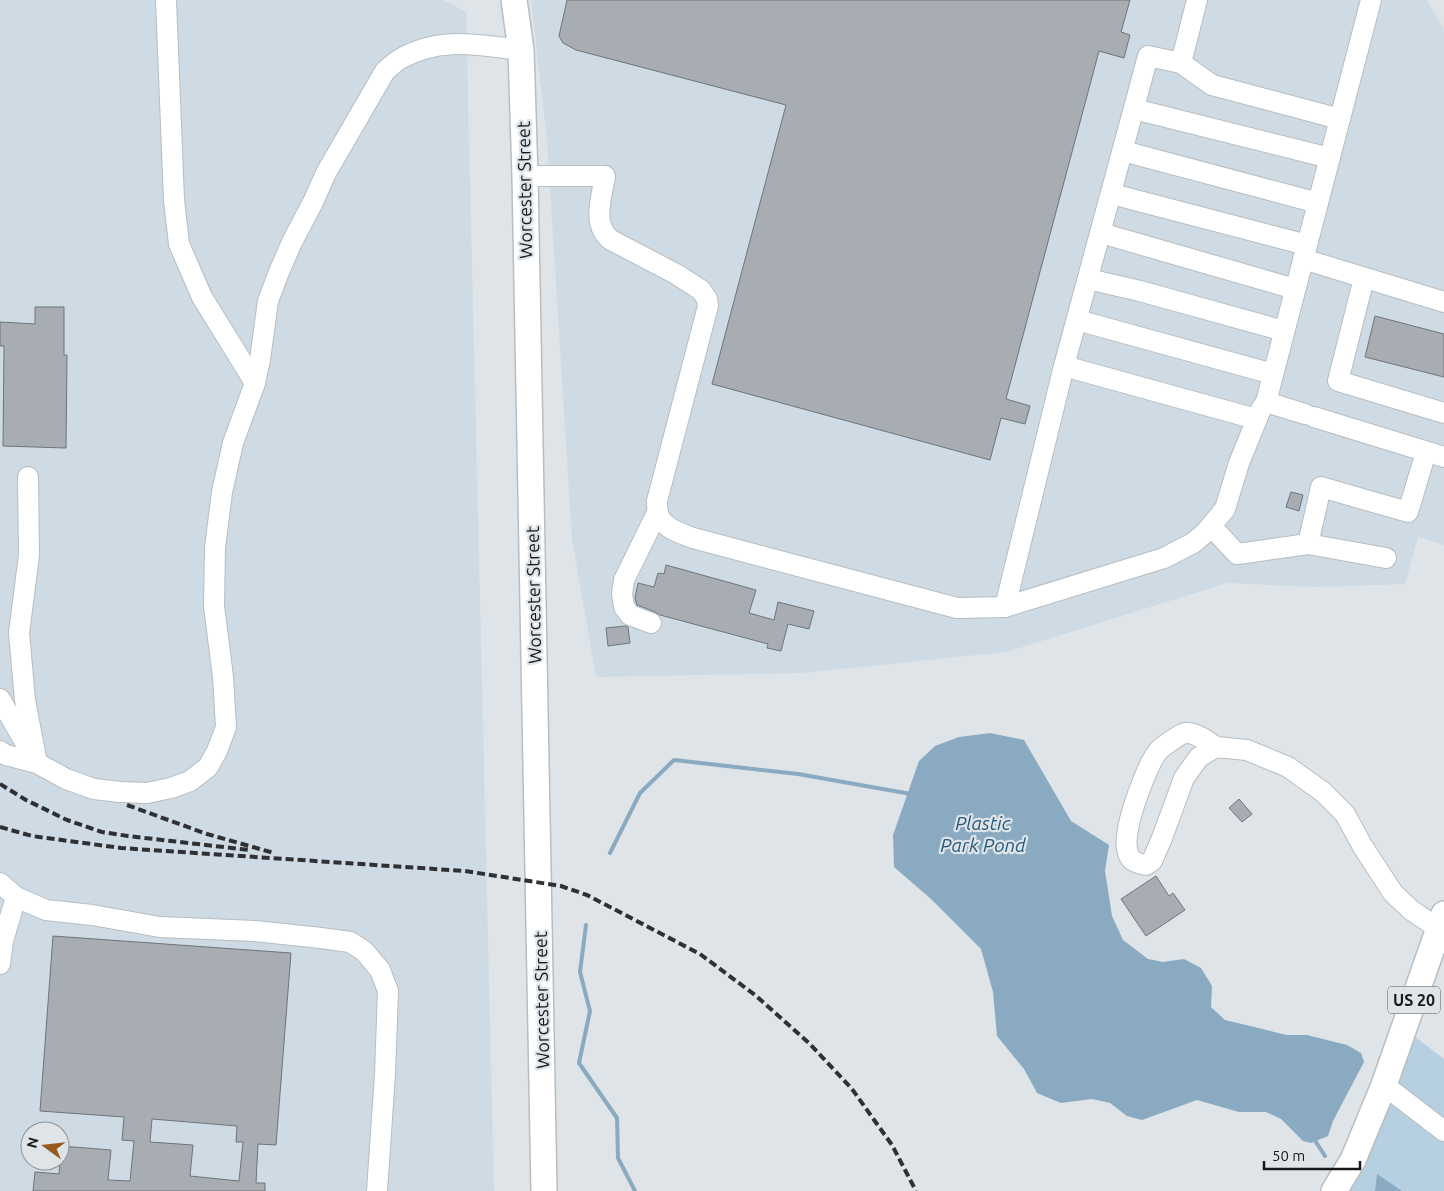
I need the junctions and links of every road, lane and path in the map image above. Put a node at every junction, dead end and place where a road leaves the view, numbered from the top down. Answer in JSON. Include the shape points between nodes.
{"nodes":[{"id":1,"x":166,"y":0,"type":"edge"},
{"id":2,"x":514,"y":0,"type":"edge"},
{"id":3,"x":1197,"y":0,"type":"edge"},
{"id":4,"x":1371,"y":0,"type":"edge"},
{"id":5,"x":521,"y":50,"type":"junction"},
{"id":6,"x":1181,"y":63,"type":"junction"},
{"id":7,"x":1134,"y":109,"type":"junction"},
{"id":8,"x":1340,"y":119,"type":"junction"},
{"id":9,"x":1123,"y":151,"type":"junction"},
{"id":10,"x":1330,"y":158,"type":"junction"},
{"id":11,"x":525,"y":176,"type":"junction"},
{"id":12,"x":1112,"y":194,"type":"junction"},
{"id":13,"x":1318,"y":203,"type":"junction"},
{"id":14,"x":1101,"y":234,"type":"junction"},
{"id":15,"x":1305,"y":252,"type":"junction"},
{"id":16,"x":1364,"y":278,"type":"junction"},
{"id":17,"x":1088,"y":279,"type":"junction"},
{"id":18,"x":1295,"y":289,"type":"junction"},
{"id":19,"x":1444,"y":302,"type":"edge"},
{"id":20,"x":1077,"y":320,"type":"junction"},
{"id":21,"x":1284,"y":332,"type":"junction"},
{"id":22,"x":1064,"y":366,"type":"junction"},
{"id":23,"x":1273,"y":374,"type":"junction"},
{"id":24,"x":254,"y":383,"type":"junction"},
{"id":25,"x":1266,"y":402,"type":"junction"},
{"id":26,"x":1444,"y":413,"type":"edge"},
{"id":27,"x":1256,"y":419,"type":"junction"},
{"id":28,"x":1435,"y":455,"type":"edge"},
{"id":29,"x":28,"y":477,"type":"dead end"},
{"id":30,"x":658,"y":512,"type":"junction"},
{"id":31,"x":1211,"y":526,"type":"junction"},
{"id":32,"x":1308,"y":544,"type":"junction"},
{"id":33,"x":1386,"y":558,"type":"dead end"},
{"id":34,"x":1005,"y":607,"type":"junction"},
{"id":35,"x":651,"y":624,"type":"dead end"},
{"id":36,"x":0,"y":699,"type":"edge"},
{"id":37,"x":1216,"y":747,"type":"junction"},
{"id":38,"x":0,"y":751,"type":"edge"},
{"id":39,"x":37,"y":763,"type":"junction"},
{"id":40,"x":0,"y":883,"type":"edge"},
{"id":41,"x":16,"y":897,"type":"junction"},
{"id":42,"x":1442,"y":926,"type":"edge"},
{"id":43,"x":0,"y":964,"type":"edge"},
{"id":44,"x":1384,"y":1085,"type":"junction"},
{"id":45,"x":1444,"y":1131,"type":"edge"},
{"id":46,"x":377,"y":1191,"type":"edge"},
{"id":47,"x":544,"y":1191,"type":"edge"},
{"id":48,"x":1334,"y":1191,"type":"edge"}],
"edges":[{"from":1,"to":24,"type":"street","via":[[174,200],[179,244],[202,297]]},
{"from":2,"to":5,"type":"main road","name":"Worcester Street"},
{"from":3,"to":6,"type":"street"},
{"from":4,"to":8,"type":"street"},
{"from":5,"to":11,"type":"main road","name":"Worcester Street"},
{"from":5,"to":24,"type":"street","via":[[441,44],[400,59],[385,71],[326,173],[279,272],[268,301]]},
{"from":6,"to":7,"type":"street","via":[[1148,56]]},
{"from":6,"to":8,"type":"street","via":[[1212,85]]},
{"from":7,"to":9,"type":"street"},
{"from":7,"to":10,"type":"street"},
{"from":8,"to":10,"type":"street"},
{"from":9,"to":12,"type":"street"},
{"from":9,"to":13,"type":"street"},
{"from":10,"to":13,"type":"street"},
{"from":11,"to":30,"type":"street","via":[[605,176],[598,218],[606,235],[701,290],[707,299],[708,306],[657,500]]},
{"from":11,"to":47,"type":"main road","name":"Worcester Street"},
{"from":12,"to":14,"type":"street"},
{"from":12,"to":15,"type":"street"},
{"from":13,"to":15,"type":"street"},
{"from":14,"to":17,"type":"street"},
{"from":14,"to":18,"type":"street"},
{"from":15,"to":16,"type":"street"},
{"from":15,"to":18,"type":"street"},
{"from":16,"to":19,"type":"street"},
{"from":16,"to":26,"type":"street","via":[[1338,381]]},
{"from":17,"to":20,"type":"street"},
{"from":17,"to":21,"type":"street"},
{"from":18,"to":21,"type":"street"},
{"from":20,"to":22,"type":"street"},
{"from":20,"to":23,"type":"street"},
{"from":21,"to":23,"type":"street"},
{"from":22,"to":27,"type":"street"},
{"from":22,"to":34,"type":"street"},
{"from":23,"to":25,"type":"street"},
{"from":24,"to":39,"type":"street","via":[[233,443],[214,548],[214,606],[226,727],[213,759],[208,767],[190,780],[147,793],[94,789],[66,779]]},
{"from":25,"to":27,"type":"street"},
{"from":25,"to":28,"type":"street"},
{"from":27,"to":31,"type":"street","via":[[1225,509]]},
{"from":28,"to":32,"type":"street","via":[[1408,512],[1321,486]]},
{"from":29,"to":39,"type":"street","via":[[29,555],[19,632],[25,700]]},
{"from":30,"to":34,"type":"street","via":[[661,520],[675,532],[693,538],[957,608]]},
{"from":30,"to":35,"type":"street","via":[[624,580],[622,594],[624,607],[630,614]]},
{"from":31,"to":32,"type":"street","via":[[1237,554]]},
{"from":31,"to":34,"type":"street","via":[[1193,543],[1164,558]]},
{"from":32,"to":33,"type":"street"},
{"from":36,"to":39,"type":"street"},
{"from":37,"to":37,"type":"street","via":[[1199,757],[1184,778],[1152,861],[1146,865],[1131,860],[1127,848],[1128,829],[1144,778],[1159,751],[1183,733],[1193,734]]},
{"from":37,"to":42,"type":"street","via":[[1247,750],[1288,768],[1323,792],[1345,814],[1393,893],[1411,910]]},
{"from":38,"to":39,"type":"street"},
{"from":40,"to":41,"type":"street"},
{"from":41,"to":43,"type":"street"},
{"from":41,"to":46,"type":"street","via":[[46,910],[160,927],[255,931],[340,940],[364,951],[380,970],[388,991]]},
{"from":42,"to":44,"type":"main road","number":"US 20"},
{"from":44,"to":45,"type":"street"},
{"from":44,"to":48,"type":"main road","number":"US 20","via":[[1353,1160]]}]}
